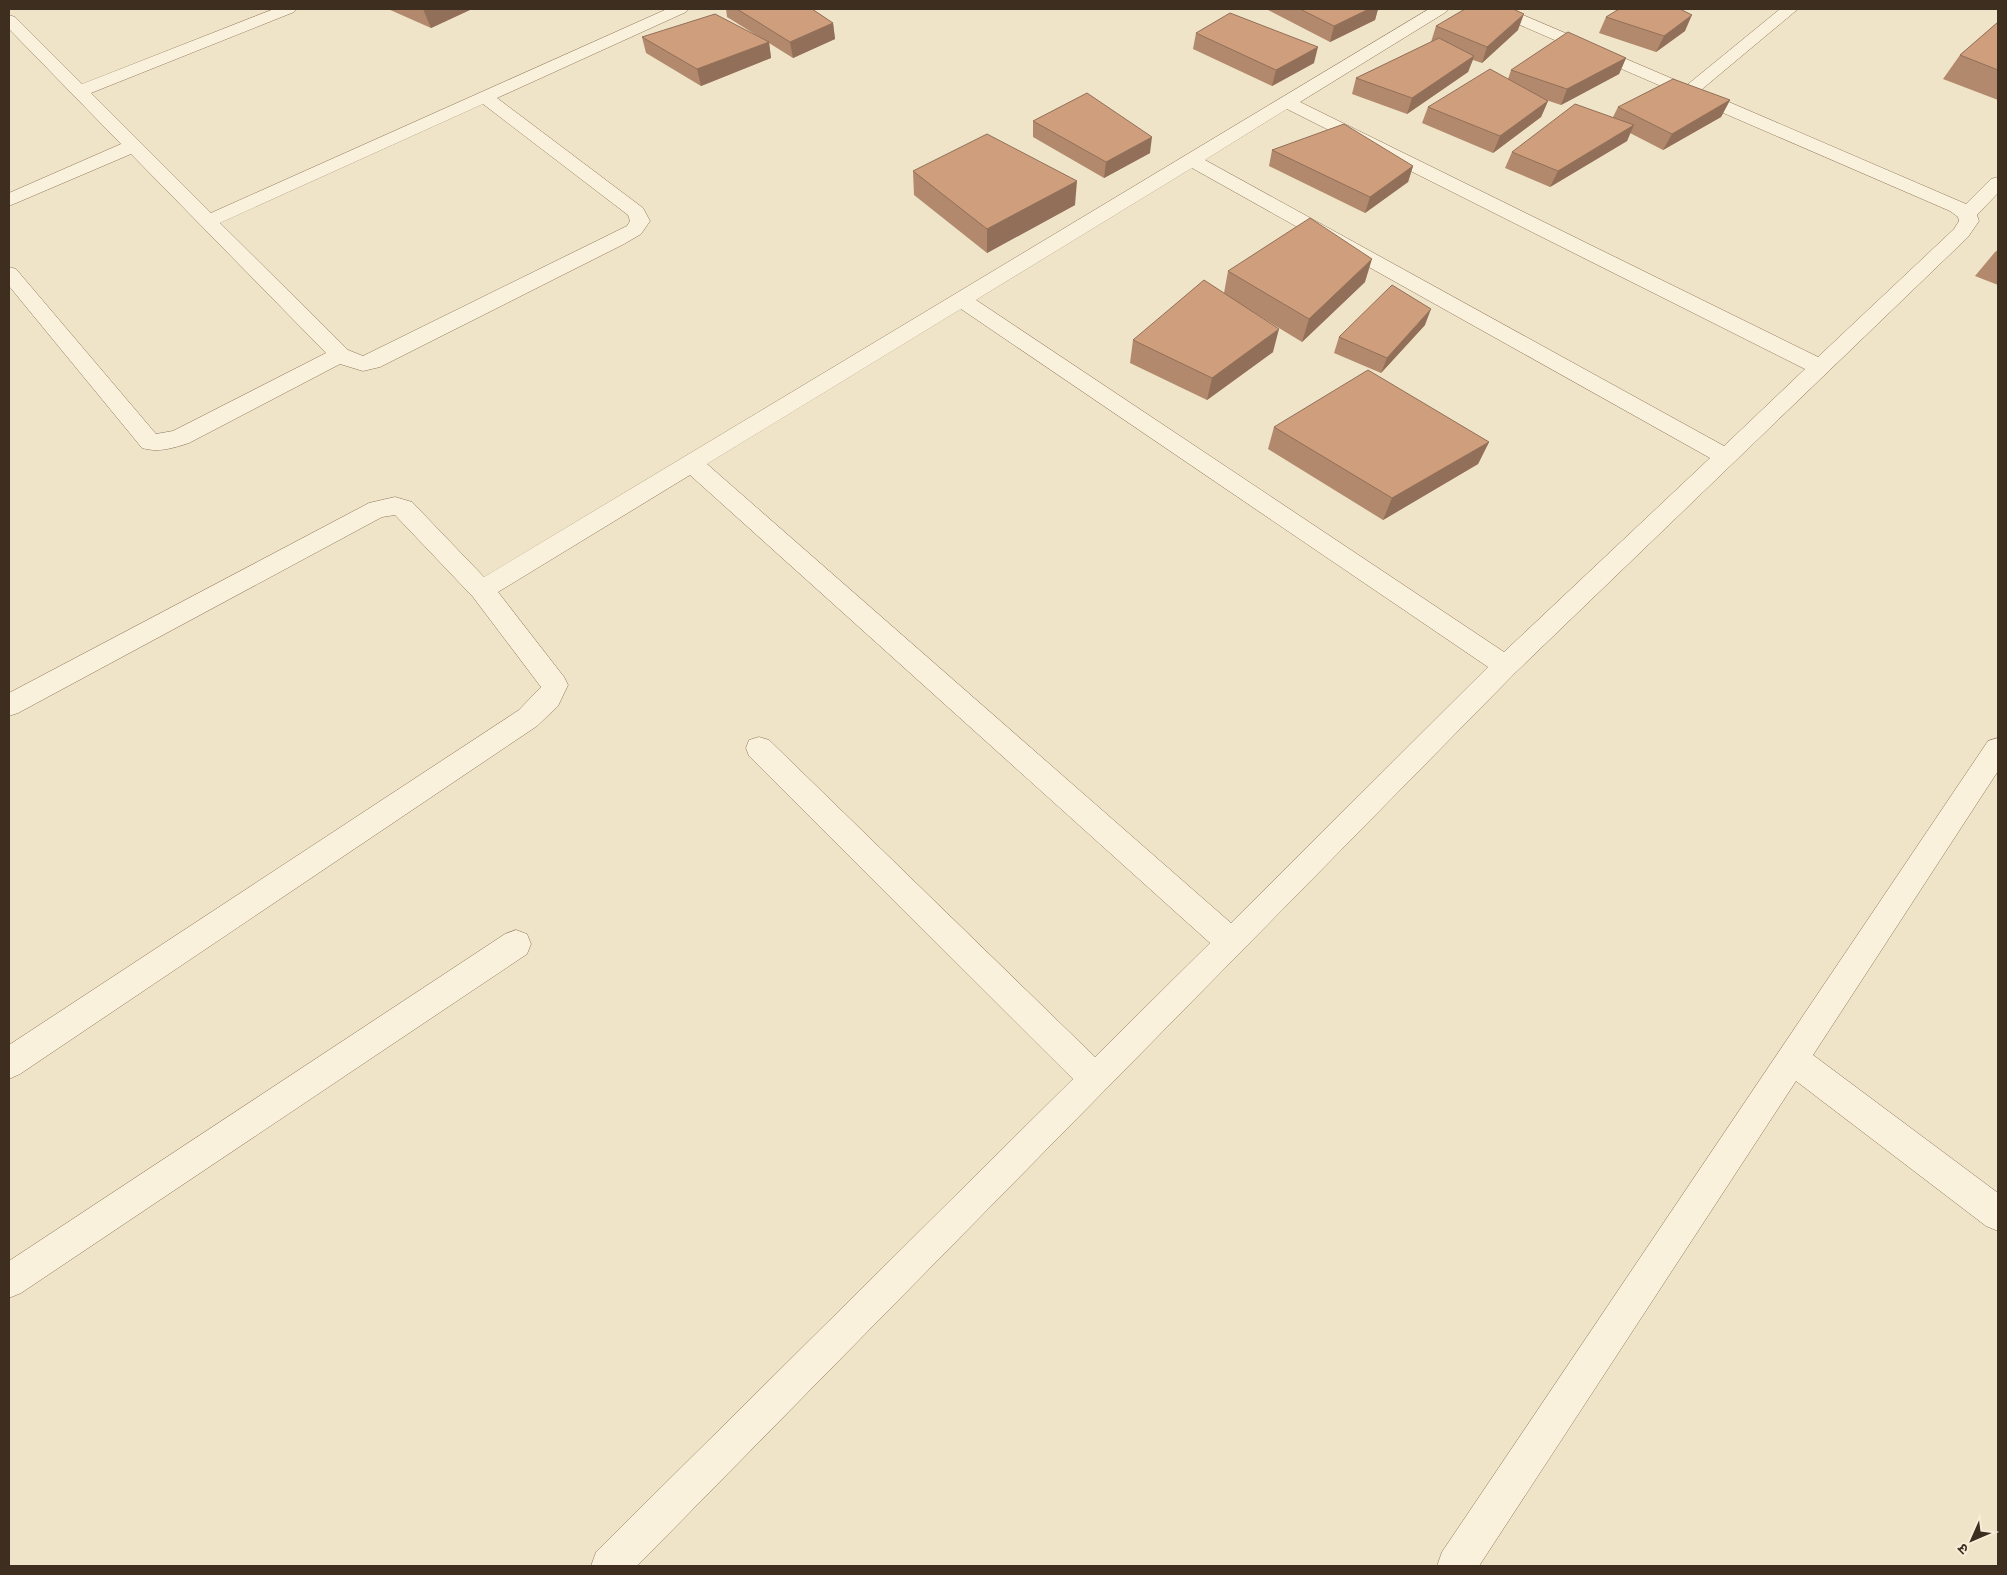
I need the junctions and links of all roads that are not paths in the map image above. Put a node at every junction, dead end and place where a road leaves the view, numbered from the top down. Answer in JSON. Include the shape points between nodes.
{"nodes":[{"id":1,"x":288,"y":9,"type":"edge"},
{"id":2,"x":680,"y":9,"type":"edge"},
{"id":3,"x":1440,"y":9,"type":"edge"},
{"id":4,"x":1496,"y":9,"type":"edge"},
{"id":5,"x":1790,"y":9,"type":"edge"},
{"id":6,"x":9,"y":20,"type":"edge"},
{"id":7,"x":79,"y":91,"type":"junction"},
{"id":8,"x":1688,"y":92,"type":"junction"},
{"id":9,"x":486,"y":98,"type":"junction"},
{"id":10,"x":1286,"y":102,"type":"junction"},
{"id":11,"x":133,"y":146,"type":"junction"},
{"id":12,"x":1191,"y":160,"type":"junction"},
{"id":13,"x":1998,"y":183,"type":"edge"},
{"id":14,"x":9,"y":200,"type":"edge"},
{"id":15,"x":1967,"y":214,"type":"junction"},
{"id":16,"x":208,"y":221,"type":"junction"},
{"id":17,"x":9,"y":273,"type":"edge"},
{"id":18,"x":962,"y":299,"type":"junction"},
{"id":19,"x":340,"y":355,"type":"junction"},
{"id":20,"x":1820,"y":366,"type":"junction"},
{"id":21,"x":1724,"y":456,"type":"junction"},
{"id":22,"x":691,"y":463,"type":"junction"},
{"id":23,"x":482,"y":590,"type":"junction"},
{"id":24,"x":1506,"y":666,"type":"junction"},
{"id":25,"x":9,"y":705,"type":"edge"},
{"id":26,"x":759,"y":748,"type":"dead end"},
{"id":27,"x":1998,"y":749,"type":"edge"},
{"id":28,"x":1231,"y":942,"type":"junction"},
{"id":29,"x":516,"y":944,"type":"dead end"},
{"id":30,"x":1792,"y":1059,"type":"junction"},
{"id":31,"x":9,"y":1063,"type":"edge"},
{"id":32,"x":1095,"y":1080,"type":"junction"},
{"id":33,"x":1998,"y":1214,"type":"edge"},
{"id":34,"x":9,"y":1282,"type":"edge"},
{"id":35,"x":610,"y":1566,"type":"edge"},
{"id":36,"x":1456,"y":1566,"type":"edge"}],
"edges":[{"from":1,"to":7,"type":"street"},
{"from":2,"to":9,"type":"street"},
{"from":3,"to":10,"type":"street"},
{"from":4,"to":8,"type":"street"},
{"from":5,"to":8,"type":"street"},
{"from":6,"to":7,"type":"street"},
{"from":7,"to":11,"type":"street"},
{"from":8,"to":15,"type":"street"},
{"from":9,"to":16,"type":"street"},
{"from":9,"to":19,"type":"street","via":[[636,212],[640,221],[634,230],[617,240],[372,362],[354,363]]},
{"from":10,"to":12,"type":"street"},
{"from":10,"to":20,"type":"street"},
{"from":11,"to":14,"type":"street"},
{"from":11,"to":16,"type":"street"},
{"from":12,"to":18,"type":"street"},
{"from":12,"to":21,"type":"street"},
{"from":13,"to":15,"type":"street"},
{"from":15,"to":20,"type":"street","via":[[1969,221],[1961,233]]},
{"from":16,"to":19,"type":"street"},
{"from":17,"to":19,"type":"street","via":[[150,442],[181,437]]},
{"from":18,"to":22,"type":"street"},
{"from":18,"to":24,"type":"street"},
{"from":20,"to":21,"type":"street"},
{"from":21,"to":24,"type":"street"},
{"from":22,"to":23,"type":"street"},
{"from":22,"to":28,"type":"street"},
{"from":23,"to":25,"type":"street","via":[[404,508],[377,508]]},
{"from":23,"to":31,"type":"street","via":[[555,685],[549,698],[528,718]]},
{"from":24,"to":28,"type":"street"},
{"from":26,"to":32,"type":"street"},
{"from":27,"to":30,"type":"street"},
{"from":28,"to":32,"type":"street"},
{"from":29,"to":34,"type":"street"},
{"from":30,"to":33,"type":"street"},
{"from":30,"to":36,"type":"street"},
{"from":32,"to":35,"type":"street"}]}
